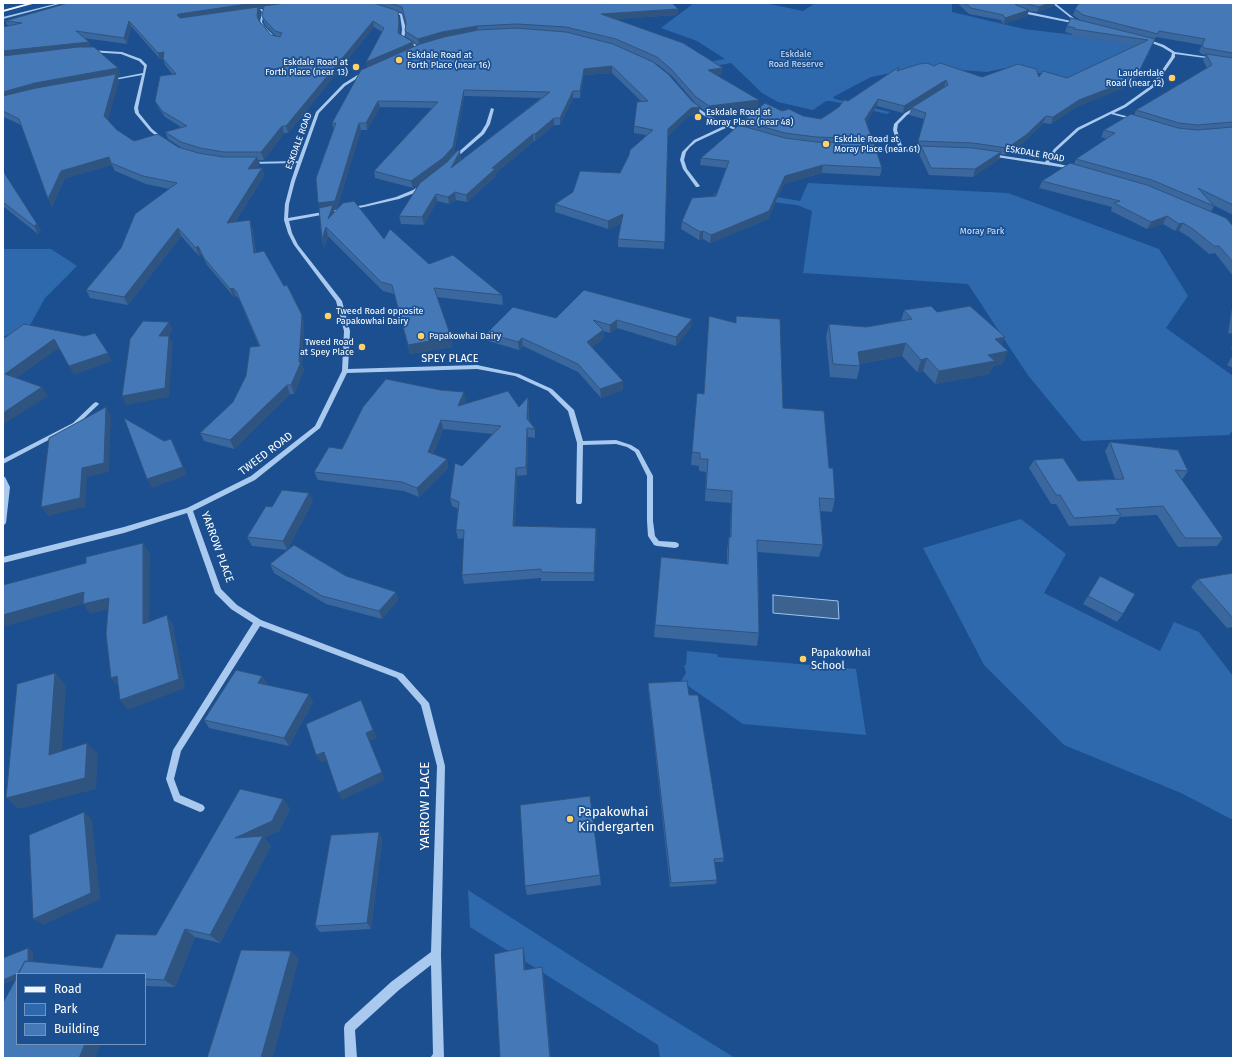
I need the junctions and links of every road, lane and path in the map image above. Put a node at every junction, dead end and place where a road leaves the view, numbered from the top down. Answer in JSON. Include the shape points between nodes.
{"nodes":[{"id":1,"x":34,"y":3,"type":"edge"},
{"id":2,"x":62,"y":3,"type":"edge"},
{"id":3,"x":1010,"y":3,"type":"edge"},
{"id":4,"x":1053,"y":3,"type":"edge"},
{"id":5,"x":268,"y":9,"type":"edge"},
{"id":6,"x":386,"y":9,"type":"edge"},
{"id":7,"x":254,"y":10,"type":"edge"},
{"id":8,"x":261,"y":10,"type":"junction"},
{"id":9,"x":3,"y":11,"type":"edge"},
{"id":10,"x":3,"y":18,"type":"edge"},
{"id":11,"x":1080,"y":23,"type":"junction"},
{"id":12,"x":1086,"y":25,"type":"edge"},
{"id":13,"x":1141,"y":38,"type":"edge"},
{"id":14,"x":281,"y":41,"type":"edge"},
{"id":15,"x":425,"y":46,"type":"edge"},
{"id":16,"x":419,"y":48,"type":"junction"},
{"id":17,"x":81,"y":51,"type":"edge"},
{"id":18,"x":412,"y":51,"type":"edge"},
{"id":19,"x":1174,"y":53,"type":"junction"},
{"id":20,"x":1216,"y":58,"type":"edge"},
{"id":21,"x":367,"y":71,"type":"edge"},
{"id":22,"x":144,"y":74,"type":"junction"},
{"id":23,"x":105,"y":80,"type":"edge"},
{"id":24,"x":689,"y":100,"type":"edge"},
{"id":25,"x":923,"y":104,"type":"edge"},
{"id":26,"x":492,"y":109,"type":"dead end"},
{"id":27,"x":1110,"y":113,"type":"junction"},
{"id":28,"x":1139,"y":121,"type":"edge"},
{"id":29,"x":727,"y":126,"type":"junction"},
{"id":30,"x":747,"y":133,"type":"edge"},
{"id":31,"x":167,"y":142,"type":"edge"},
{"id":32,"x":866,"y":150,"type":"edge"},
{"id":33,"x":902,"y":151,"type":"junction"},
{"id":34,"x":938,"y":151,"type":"edge"},
{"id":35,"x":986,"y":154,"type":"edge"},
{"id":36,"x":299,"y":162,"type":"junction"},
{"id":37,"x":1046,"y":162,"type":"junction"},
{"id":38,"x":246,"y":163,"type":"edge"},
{"id":39,"x":450,"y":163,"type":"edge"},
{"id":40,"x":1076,"y":169,"type":"edge"},
{"id":41,"x":429,"y":182,"type":"edge"},
{"id":42,"x":698,"y":186,"type":"dead end"},
{"id":43,"x":286,"y":220,"type":"junction"},
{"id":44,"x":345,"y":371,"type":"junction"},
{"id":45,"x":96,"y":404,"type":"dead end"},
{"id":46,"x":580,"y":443,"type":"junction"},
{"id":47,"x":3,"y":462,"type":"edge"},
{"id":48,"x":3,"y":479,"type":"edge"},
{"id":49,"x":579,"y":502,"type":"dead end"},
{"id":50,"x":189,"y":510,"type":"junction"},
{"id":51,"x":3,"y":523,"type":"edge"},
{"id":52,"x":675,"y":545,"type":"dead end"},
{"id":53,"x":3,"y":560,"type":"edge"},
{"id":54,"x":258,"y":622,"type":"junction"},
{"id":55,"x":200,"y":808,"type":"dead end"},
{"id":56,"x":436,"y":955,"type":"junction"},
{"id":57,"x":351,"y":1058,"type":"edge"},
{"id":58,"x":436,"y":1058,"type":"edge"}],
"edges":[{"from":1,"to":9,"type":"main road"},
{"from":2,"to":10,"type":"street"},
{"from":3,"to":11,"type":"street","via":[[1023,12]]},
{"from":4,"to":11,"type":"street"},
{"from":5,"to":8,"type":"street"},
{"from":6,"to":16,"type":"street","via":[[401,16],[404,29],[402,38]]},
{"from":7,"to":8,"type":"street"},
{"from":8,"to":14,"type":"street","via":[[263,26],[275,39]]},
{"from":11,"to":12,"type":"street"},
{"from":13,"to":19,"type":"street"},
{"from":15,"to":16,"type":"street"},
{"from":16,"to":18,"type":"street"},
{"from":17,"to":22,"type":"street","via":[[121,53],[133,57],[146,66]]},
{"from":19,"to":20,"type":"street"},
{"from":19,"to":27,"type":"street","via":[[1153,86],[1125,106]]},
{"from":21,"to":36,"type":"street","name":"ESKDALE ROAD","via":[[344,85],[320,108]]},
{"from":22,"to":23,"type":"street"},
{"from":22,"to":31,"type":"street","via":[[137,113],[154,133]]},
{"from":24,"to":29,"type":"street","via":[[704,114]]},
{"from":25,"to":33,"type":"street","via":[[906,114],[896,124],[895,130]]},
{"from":26,"to":39,"type":"street","via":[[483,133]]},
{"from":27,"to":28,"type":"street"},
{"from":27,"to":37,"type":"street","via":[[1078,129]]},
{"from":29,"to":30,"type":"street"},
{"from":29,"to":42,"type":"street","via":[[695,141],[684,152],[682,160],[685,169]]},
{"from":32,"to":33,"type":"street"},
{"from":33,"to":34,"type":"street"},
{"from":35,"to":37,"type":"street","name":"ESKDALE ROAD"},
{"from":36,"to":38,"type":"street"},
{"from":36,"to":43,"type":"street","name":"ESKDALE ROAD","via":[[287,204]]},
{"from":37,"to":40,"type":"street","name":"ESKDALE ROAD"},
{"from":41,"to":43,"type":"street","via":[[397,198]]},
{"from":43,"to":44,"type":"street","name":"TWEED ROAD","via":[[296,245],[339,301],[347,331]]},
{"from":44,"to":46,"type":"street","name":"SPEY PLACE","via":[[477,367],[517,375],[550,390],[571,410]]},
{"from":44,"to":50,"type":"street","name":"TWEED ROAD","via":[[318,427],[253,478]]},
{"from":45,"to":47,"type":"street","via":[[75,424]]},
{"from":46,"to":49,"type":"street","name":"SPEY PLACE"},
{"from":46,"to":52,"type":"street","via":[[616,442],[637,451],[650,476],[652,536],[657,543]]},
{"from":48,"to":51,"type":"street","via":[[7,487]]},
{"from":50,"to":53,"type":"street","name":"TWEED ROAD","via":[[124,530]]},
{"from":50,"to":54,"type":"street","name":"YARROW PLACE","via":[[218,590],[234,607]]},
{"from":54,"to":55,"type":"street","via":[[177,750],[170,779],[177,798]]},
{"from":54,"to":56,"type":"street","name":"YARROW PLACE","via":[[400,676],[425,703],[442,766]]},
{"from":56,"to":57,"type":"street","via":[[394,986],[348,1028]]},
{"from":56,"to":58,"type":"street","name":"YARROW PLACE","via":[[439,1057]]}]}
